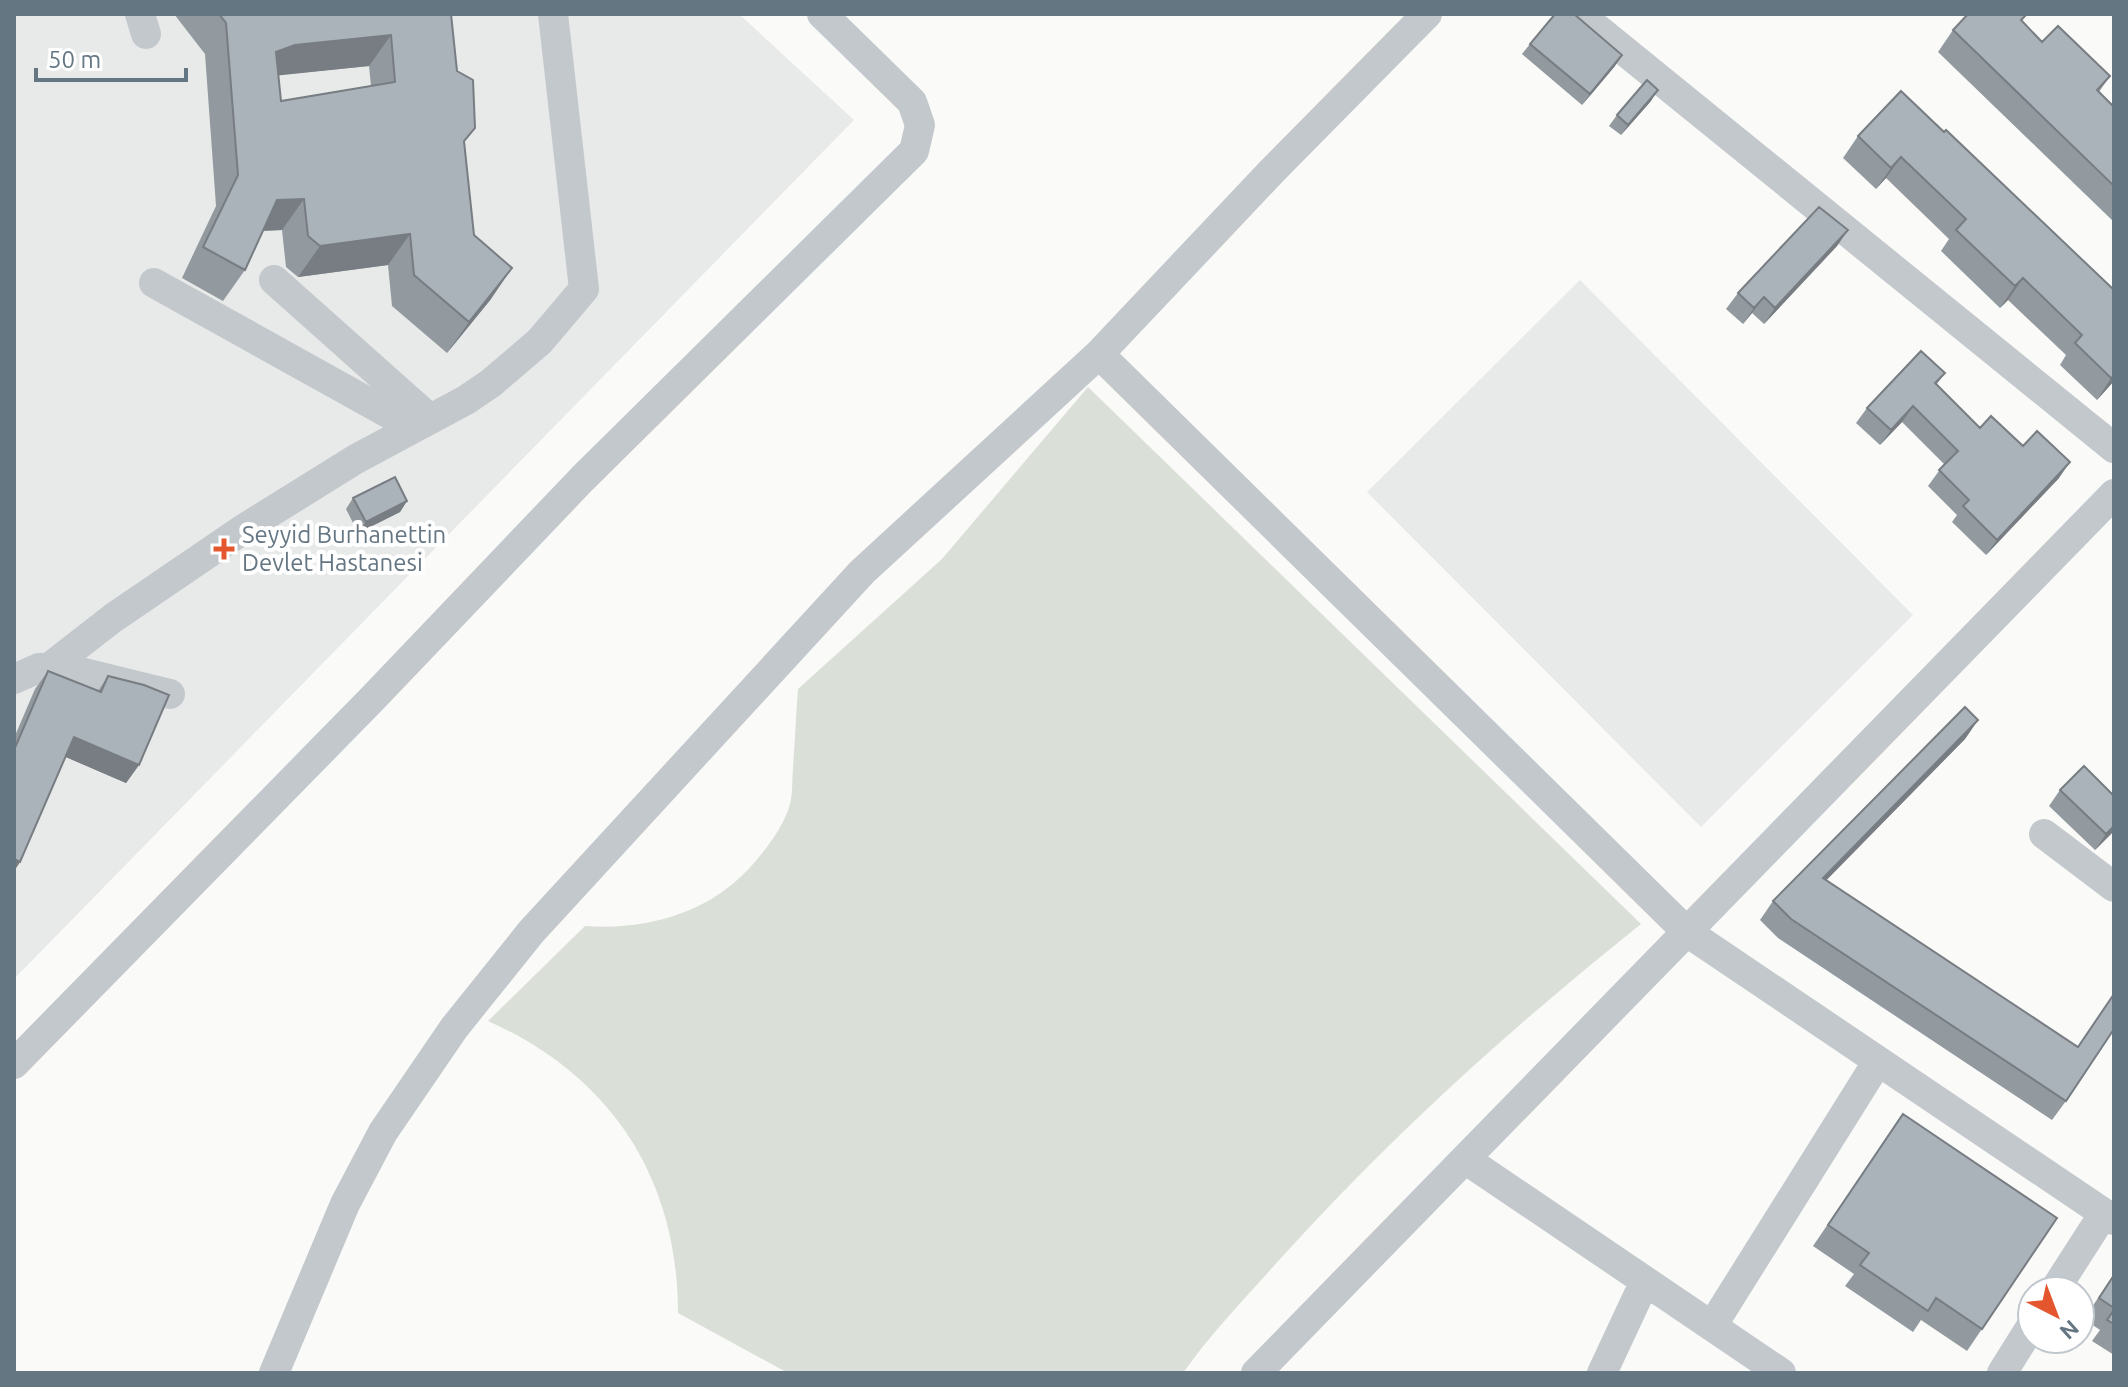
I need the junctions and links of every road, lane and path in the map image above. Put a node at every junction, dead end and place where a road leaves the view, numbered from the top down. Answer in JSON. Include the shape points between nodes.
{"nodes":[{"id":1,"x":553,"y":14,"type":"edge"},
{"id":2,"x":822,"y":14,"type":"edge"},
{"id":3,"x":1427,"y":14,"type":"edge"},
{"id":4,"x":1579,"y":14,"type":"edge"},
{"id":5,"x":274,"y":280,"type":"dead end"},
{"id":6,"x":154,"y":283,"type":"dead end"},
{"id":7,"x":1099,"y":354,"type":"junction"},
{"id":8,"x":422,"y":423,"type":"junction"},
{"id":9,"x":2114,"y":448,"type":"edge"},
{"id":10,"x":2114,"y":494,"type":"edge"},
{"id":11,"x":50,"y":667,"type":"junction"},
{"id":12,"x":14,"y":679,"type":"edge"},
{"id":13,"x":170,"y":694,"type":"edge"},
{"id":14,"x":2044,"y":834,"type":"dead end"},
{"id":15,"x":2114,"y":887,"type":"edge"},
{"id":16,"x":1687,"y":932,"type":"junction"},
{"id":17,"x":1878,"y":1061,"type":"junction"},
{"id":18,"x":14,"y":1064,"type":"edge"},
{"id":19,"x":1465,"y":1159,"type":"junction"},
{"id":20,"x":2109,"y":1216,"type":"edge"},
{"id":21,"x":2066,"y":1275,"type":"edge"},
{"id":22,"x":1645,"y":1281,"type":"junction"},
{"id":23,"x":1712,"y":1326,"type":"junction"},
{"id":24,"x":2016,"y":1351,"type":"edge"},
{"id":25,"x":274,"y":1373,"type":"edge"},
{"id":26,"x":1256,"y":1373,"type":"edge"},
{"id":27,"x":1602,"y":1373,"type":"edge"},
{"id":28,"x":1781,"y":1373,"type":"edge"},
{"id":29,"x":2002,"y":1373,"type":"edge"}],
"edges":[{"from":1,"to":8,"type":"street","via":[[584,289],[514,365],[466,400]]},
{"from":2,"to":18,"type":"street","via":[[912,102],[920,125],[914,151],[603,458]]},
{"from":3,"to":7,"type":"street"},
{"from":4,"to":9,"type":"street"},
{"from":5,"to":8,"type":"street"},
{"from":6,"to":8,"type":"street"},
{"from":7,"to":16,"type":"street"},
{"from":7,"to":25,"type":"street","via":[[862,572],[569,888],[479,995],[362,1169]]},
{"from":8,"to":11,"type":"street","via":[[231,536]]},
{"from":10,"to":16,"type":"street"},
{"from":11,"to":12,"type":"street"},
{"from":11,"to":13,"type":"street"},
{"from":14,"to":15,"type":"street"},
{"from":16,"to":17,"type":"street"},
{"from":16,"to":19,"type":"street"},
{"from":17,"to":20,"type":"street"},
{"from":17,"to":23,"type":"street"},
{"from":19,"to":22,"type":"street"},
{"from":19,"to":26,"type":"street"},
{"from":20,"to":21,"type":"street"},
{"from":22,"to":23,"type":"street"},
{"from":22,"to":27,"type":"street"},
{"from":23,"to":28,"type":"street"},
{"from":24,"to":29,"type":"street"}]}
